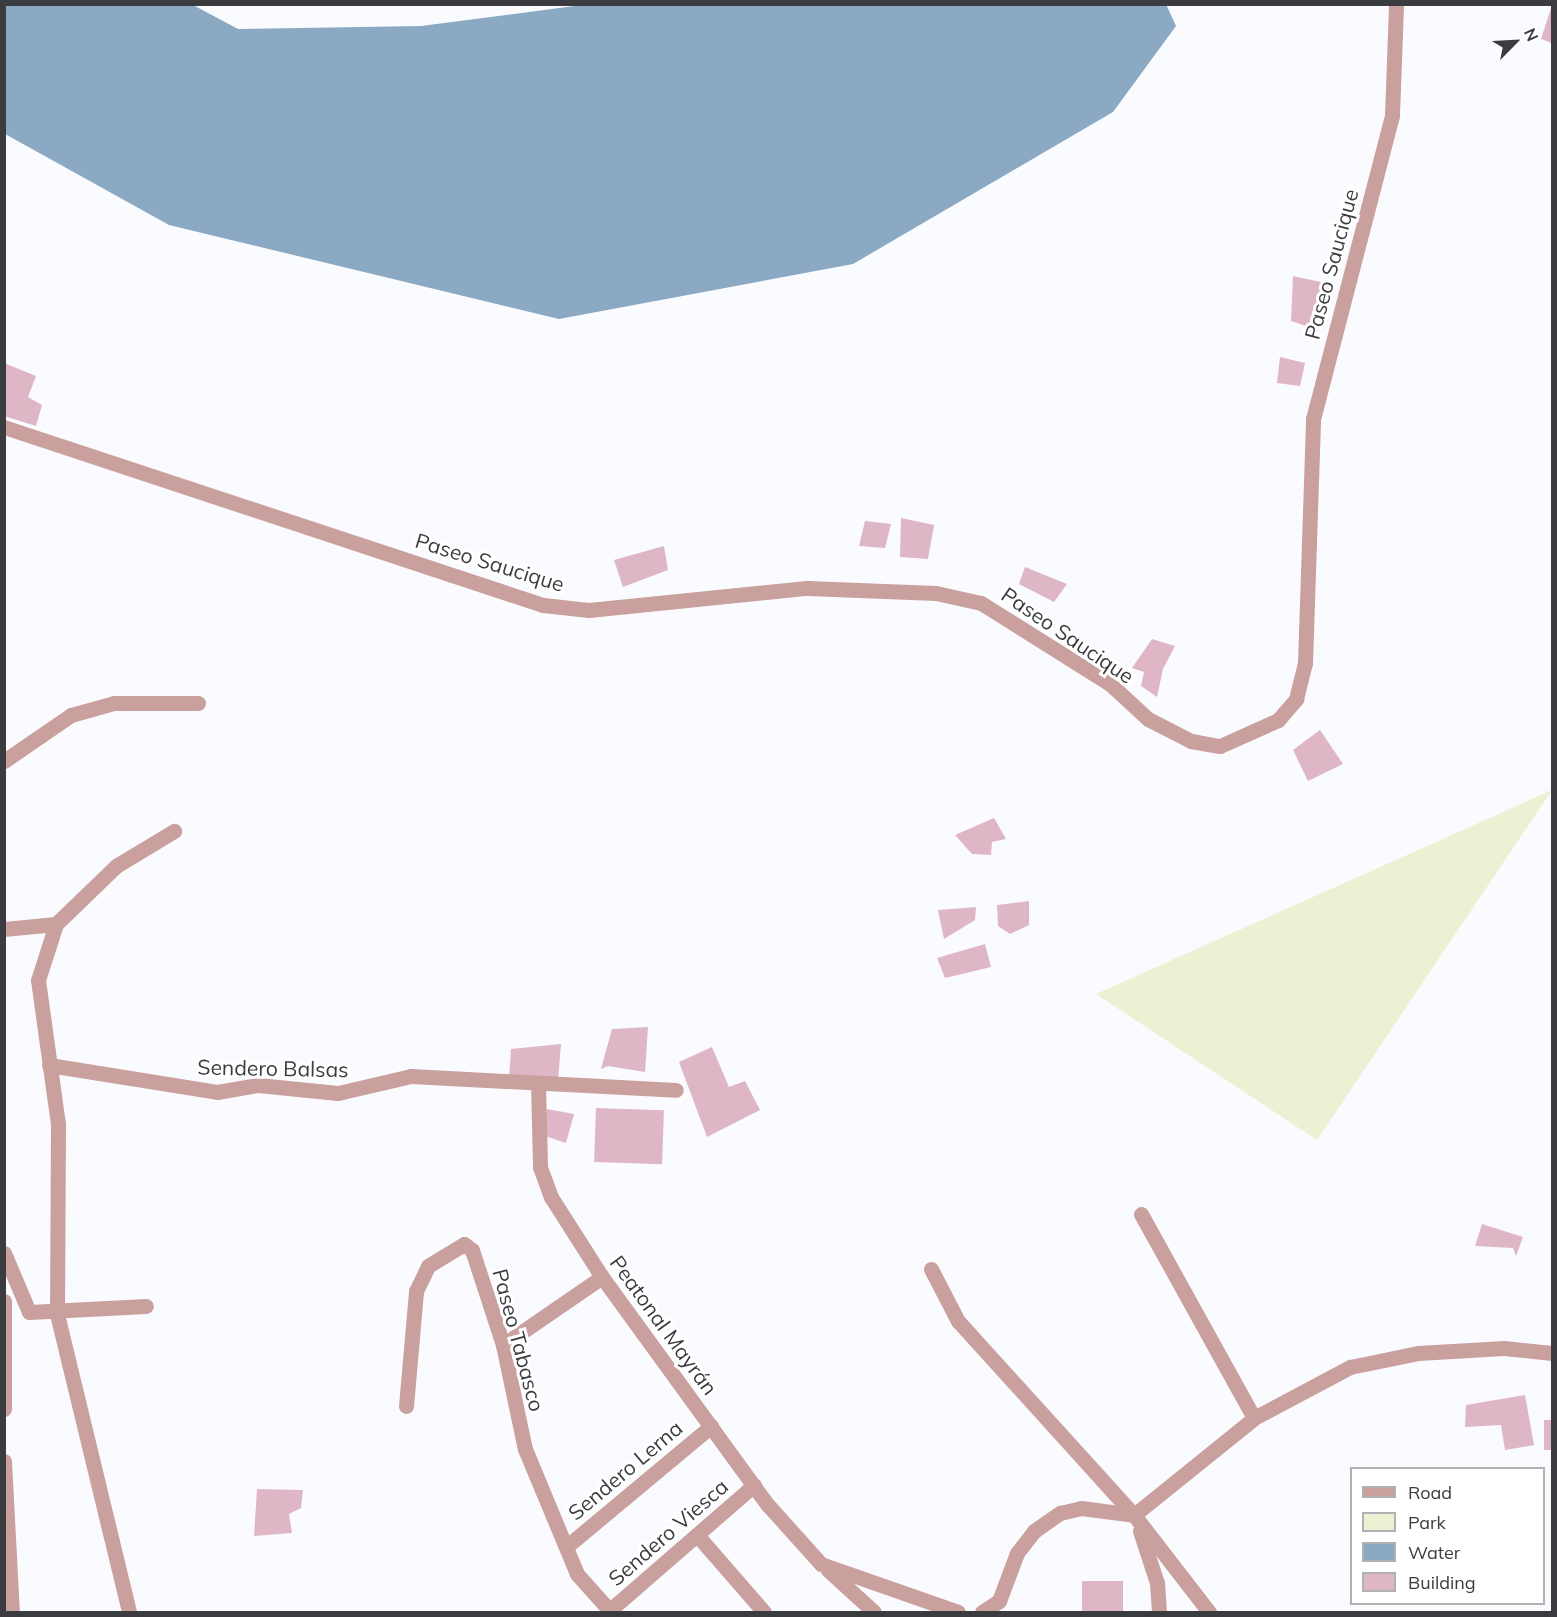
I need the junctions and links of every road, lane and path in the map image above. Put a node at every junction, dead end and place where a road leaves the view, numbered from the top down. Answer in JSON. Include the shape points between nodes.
{"nodes":[{"id":1,"x":1396,"y":4,"type":"edge"},
{"id":2,"x":4,"y":427,"type":"edge"},
{"id":3,"x":198,"y":703,"type":"dead end"},
{"id":4,"x":4,"y":761,"type":"edge"},
{"id":5,"x":174,"y":831,"type":"dead end"},
{"id":6,"x":56,"y":924,"type":"junction"},
{"id":7,"x":4,"y":929,"type":"edge"},
{"id":8,"x":49,"y":1065,"type":"junction"},
{"id":9,"x":538,"y":1083,"type":"junction"},
{"id":10,"x":676,"y":1090,"type":"dead end"},
{"id":11,"x":1141,"y":1214,"type":"dead end"},
{"id":12,"x":4,"y":1253,"type":"edge"},
{"id":13,"x":931,"y":1269,"type":"dead end"},
{"id":14,"x":602,"y":1277,"type":"junction"},
{"id":15,"x":4,"y":1301,"type":"edge"},
{"id":16,"x":146,"y":1306,"type":"dead end"},
{"id":17,"x":57,"y":1314,"type":"junction"},
{"id":18,"x":503,"y":1345,"type":"junction"},
{"id":19,"x":1552,"y":1353,"type":"edge"},
{"id":20,"x":406,"y":1406,"type":"dead end"},
{"id":21,"x":4,"y":1409,"type":"edge"},
{"id":22,"x":1254,"y":1418,"type":"junction"},
{"id":23,"x":711,"y":1426,"type":"junction"},
{"id":24,"x":4,"y":1461,"type":"edge"},
{"id":25,"x":754,"y":1485,"type":"junction"},
{"id":26,"x":1134,"y":1515,"type":"junction"},
{"id":27,"x":697,"y":1535,"type":"junction"},
{"id":28,"x":566,"y":1547,"type":"junction"},
{"id":29,"x":822,"y":1564,"type":"junction"},
{"id":30,"x":10,"y":1610,"type":"edge"},
{"id":31,"x":129,"y":1612,"type":"edge"},
{"id":32,"x":610,"y":1612,"type":"edge"},
{"id":33,"x":764,"y":1612,"type":"edge"},
{"id":34,"x":872,"y":1612,"type":"edge"},
{"id":35,"x":958,"y":1612,"type":"edge"},
{"id":36,"x":982,"y":1612,"type":"edge"},
{"id":37,"x":1159,"y":1612,"type":"edge"},
{"id":38,"x":1209,"y":1612,"type":"edge"}],
"edges":[{"from":1,"to":2,"type":"street","name":"Paseo Saucique","via":[[1392,115],[1313,419],[1305,663],[1296,699],[1278,720],[1220,746],[1191,741],[1148,719],[1110,684],[981,603],[936,593],[807,588],[589,610],[543,604]]},
{"from":3,"to":4,"type":"street","via":[[114,703],[71,715]]},
{"from":5,"to":6,"type":"street","via":[[116,866]]},
{"from":6,"to":7,"type":"street"},
{"from":6,"to":8,"type":"street","via":[[38,980]]},
{"from":8,"to":9,"type":"street","name":"Sendero Balsas","via":[[217,1092],[258,1085],[338,1093],[411,1076]]},
{"from":8,"to":17,"type":"street","via":[[58,1125]]},
{"from":9,"to":10,"type":"street","name":"Sendero Balsas"},
{"from":9,"to":14,"type":"street","name":"Peatonal Mayrán","via":[[540,1167],[551,1197]]},
{"from":11,"to":22,"type":"street"},
{"from":12,"to":17,"type":"street","via":[[29,1312]]},
{"from":13,"to":26,"type":"street","via":[[958,1321]]},
{"from":14,"to":18,"type":"street"},
{"from":14,"to":23,"type":"street","name":"Peatonal Mayrán"},
{"from":15,"to":21,"type":"street"},
{"from":16,"to":17,"type":"street"},
{"from":17,"to":31,"type":"street"},
{"from":18,"to":20,"type":"street","name":"Paseo Tabasco","via":[[472,1250],[464,1244],[448,1251],[428,1266],[416,1291]]},
{"from":18,"to":28,"type":"street","name":"Paseo Tabasco","via":[[525,1449]]},
{"from":19,"to":22,"type":"street","via":[[1504,1348],[1418,1353],[1350,1367]]},
{"from":22,"to":26,"type":"street"},
{"from":23,"to":25,"type":"street","name":"Peatonal Mayrán"},
{"from":23,"to":28,"type":"street","name":"Sendero Lerna"},
{"from":24,"to":30,"type":"street"},
{"from":25,"to":27,"type":"street","name":"Sendero Viesca"},
{"from":25,"to":29,"type":"street","name":"Peatonal Mayrán"},
{"from":26,"to":36,"type":"street","via":[[1081,1508],[1060,1513],[1034,1530],[1017,1553],[999,1601]]},
{"from":26,"to":37,"type":"street","via":[[1152,1561]]},
{"from":26,"to":38,"type":"street"},
{"from":27,"to":32,"type":"street","name":"Sendero Viesca"},
{"from":27,"to":33,"type":"street"},
{"from":28,"to":32,"type":"street","name":"Paseo Tabasco","via":[[577,1574]]},
{"from":29,"to":34,"type":"street","name":"Peatonal Mayrán"},
{"from":29,"to":35,"type":"street","name":"Peatonal Mayrán"}]}
